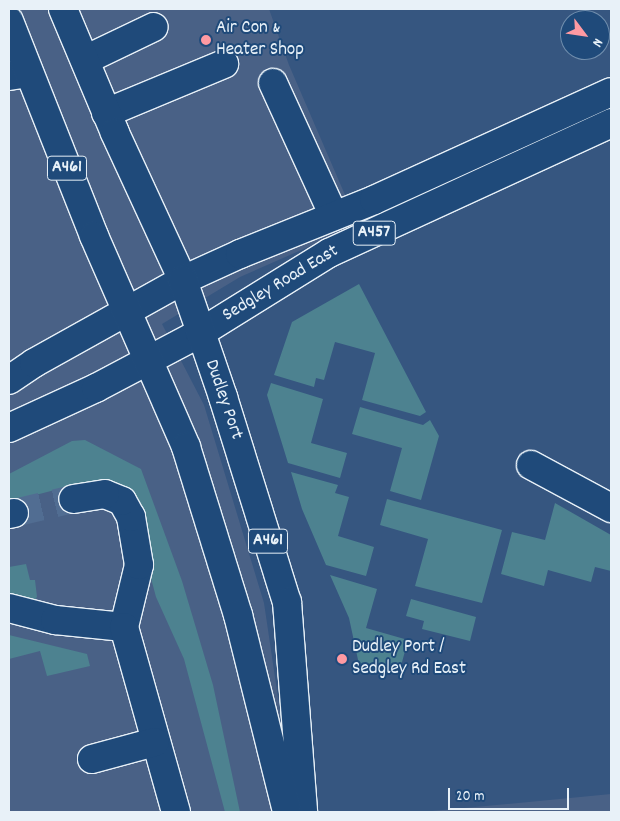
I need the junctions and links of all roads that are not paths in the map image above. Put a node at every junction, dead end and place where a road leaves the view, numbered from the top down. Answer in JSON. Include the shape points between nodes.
{"nodes":[{"id":1,"x":63,"y":9,"type":"edge"},
{"id":2,"x":9,"y":21,"type":"edge"},
{"id":3,"x":154,"y":27,"type":"dead end"},
{"id":4,"x":84,"y":60,"type":"junction"},
{"id":5,"x":224,"y":64,"type":"dead end"},
{"id":6,"x":19,"y":74,"type":"edge"},
{"id":7,"x":273,"y":83,"type":"dead end"},
{"id":8,"x":611,"y":92,"type":"edge"},
{"id":9,"x":106,"y":113,"type":"junction"},
{"id":10,"x":611,"y":123,"type":"edge"},
{"id":11,"x":334,"y":216,"type":"junction"},
{"id":12,"x":183,"y":280,"type":"junction"},
{"id":13,"x":126,"y":313,"type":"junction"},
{"id":14,"x":200,"y":334,"type":"junction"},
{"id":15,"x":146,"y":360,"type":"junction"},
{"id":16,"x":9,"y":380,"type":"edge"},
{"id":17,"x":9,"y":428,"type":"edge"},
{"id":18,"x":531,"y":465,"type":"dead end"},
{"id":19,"x":73,"y":499,"type":"tunnel mouth"},
{"id":20,"x":611,"y":508,"type":"edge"},
{"id":21,"x":9,"y":608,"type":"edge"},
{"id":22,"x":124,"y":628,"type":"junction"},
{"id":23,"x":155,"y":742,"type":"junction"},
{"id":24,"x":92,"y":759,"type":"dead end"},
{"id":25,"x":176,"y":812,"type":"edge"},
{"id":26,"x":287,"y":812,"type":"edge"},
{"id":27,"x":303,"y":812,"type":"edge"}],
"edges":[{"from":1,"to":4,"type":"main road","name":"Dudley Port","number":"A461"},
{"from":2,"to":6,"type":"main road","number":"A461"},
{"from":3,"to":4,"type":"main road"},
{"from":4,"to":9,"type":"main road","name":"Dudley Port","number":"A461"},
{"from":5,"to":9,"type":"main road"},
{"from":6,"to":13,"type":"main road","number":"A461"},
{"from":7,"to":11,"type":"main road"},
{"from":8,"to":11,"type":"main road","name":"Sedgley Road East","number":"A457"},
{"from":9,"to":12,"type":"main road","name":"Dudley Port","number":"A461"},
{"from":10,"to":14,"type":"main road","name":"Sedgley Road East","number":"A457","via":[[329,254]]},
{"from":11,"to":12,"type":"main road","name":"Sedgley Road East","number":"A457"},
{"from":12,"to":13,"type":"main road","name":"Sedgley Road East","number":"A457"},
{"from":12,"to":14,"type":"main road","name":"Dudley Port","number":"A461"},
{"from":13,"to":15,"type":"main road","number":"A461"},
{"from":13,"to":16,"type":"main road","name":"Sedgley Road East","number":"A457"},
{"from":14,"to":15,"type":"main road","name":"Sedgley Road East","number":"A457"},
{"from":14,"to":27,"type":"main road","name":"Dudley Port","number":"A461","via":[[224,397],[287,602]]},
{"from":15,"to":17,"type":"main road","name":"Sedgley Road East","number":"A457","via":[[96,388]]},
{"from":15,"to":26,"type":"main road","number":"A461","via":[[186,447],[238,615]]},
{"from":18,"to":20,"type":"main road"},
{"from":19,"to":22,"type":"main road","via":[[105,494],[122,501],[131,517],[139,565]]},
{"from":21,"to":22,"type":"main road","via":[[55,620]]},
{"from":22,"to":23,"type":"main road"},
{"from":23,"to":24,"type":"main road"},
{"from":23,"to":25,"type":"main road"}]}
